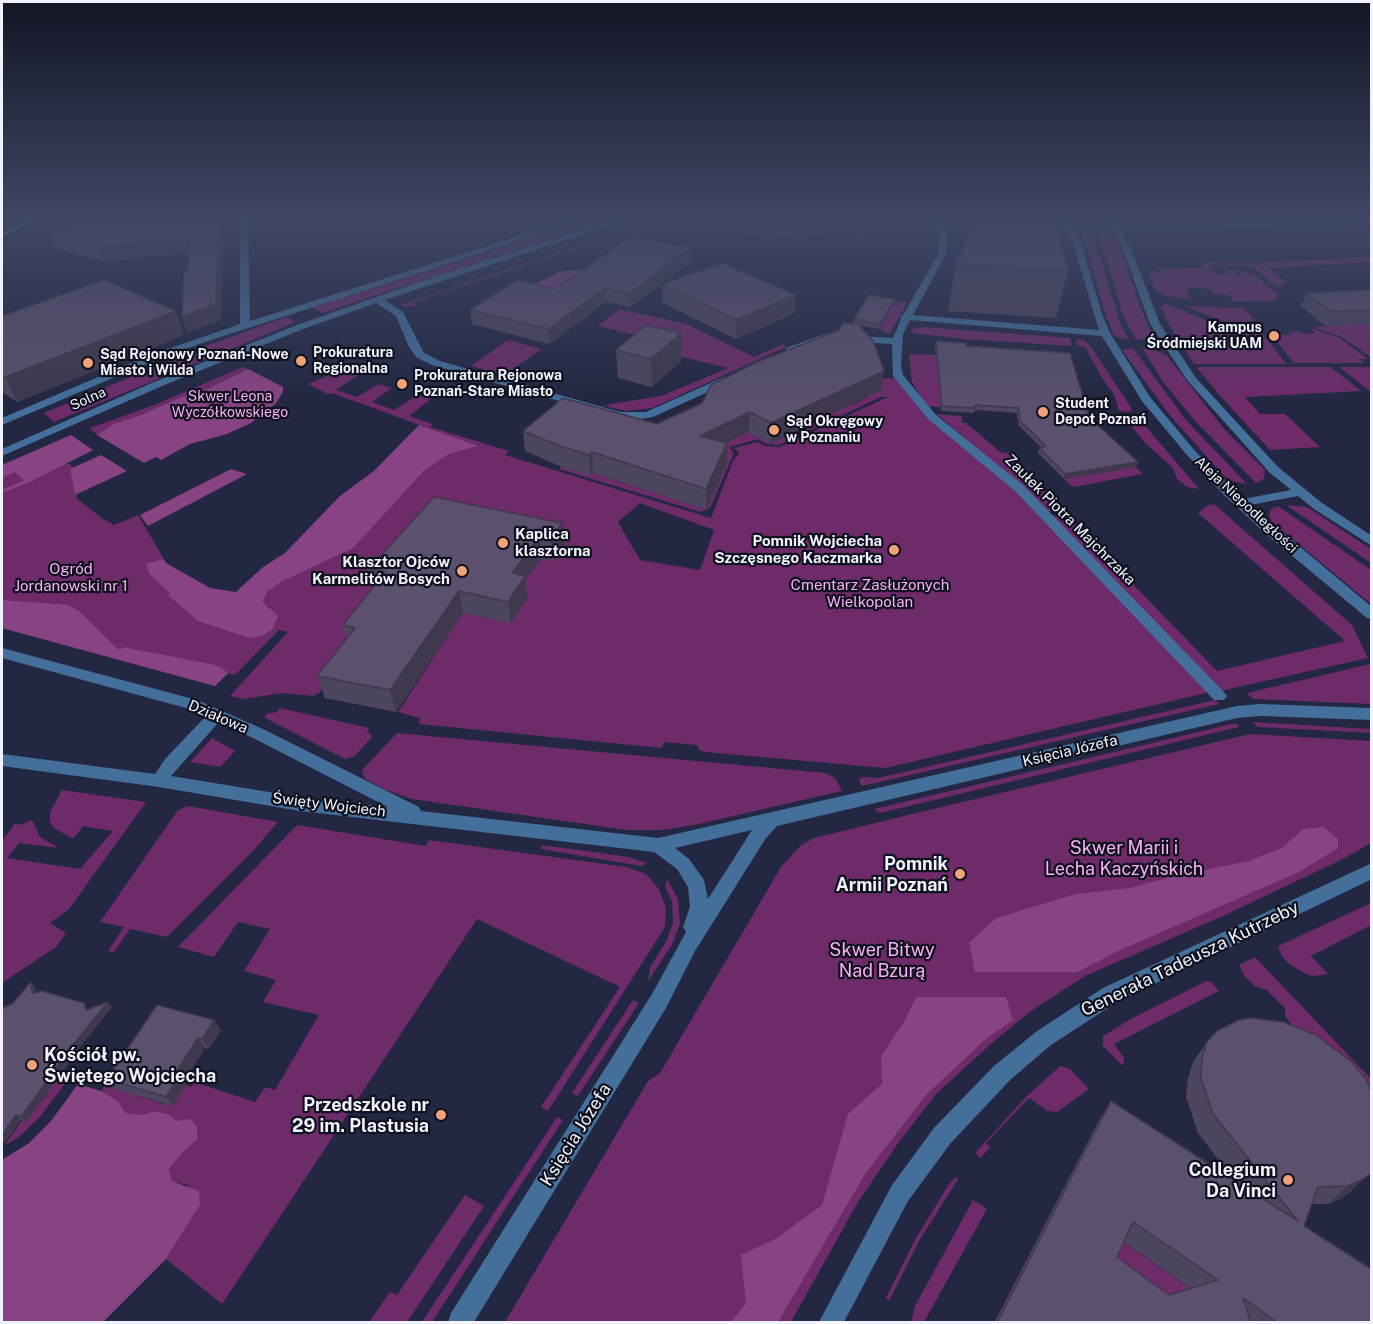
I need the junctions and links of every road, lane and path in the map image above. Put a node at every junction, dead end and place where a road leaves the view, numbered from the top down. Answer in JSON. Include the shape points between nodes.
{"nodes":[{"id":1,"x":245,"y":280,"type":"edge"},
{"id":2,"x":391,"y":280,"type":"edge"},
{"id":3,"x":436,"y":280,"type":"edge"},
{"id":4,"x":927,"y":280,"type":"edge"},
{"id":5,"x":1088,"y":280,"type":"edge"},
{"id":6,"x":1140,"y":280,"type":"edge"},
{"id":7,"x":376,"y":299,"type":"junction"},
{"id":8,"x":905,"y":317,"type":"junction"},
{"id":9,"x":245,"y":326,"type":"junction"},
{"id":10,"x":1105,"y":333,"type":"junction"},
{"id":11,"x":896,"y":341,"type":"junction"},
{"id":12,"x":780,"y":355,"type":"edge"},
{"id":13,"x":738,"y":374,"type":"edge"},
{"id":14,"x":2,"y":422,"type":"edge"},
{"id":15,"x":35,"y":438,"type":"junction"},
{"id":16,"x":2,"y":442,"type":"edge"},
{"id":17,"x":2,"y":453,"type":"edge"},
{"id":18,"x":1298,"y":492,"type":"junction"},
{"id":19,"x":1240,"y":503,"type":"junction"},
{"id":20,"x":1371,"y":542,"type":"edge"},
{"id":21,"x":1371,"y":615,"type":"edge"},
{"id":22,"x":2,"y":653,"type":"edge"},
{"id":23,"x":1219,"y":696,"type":"dead end"},
{"id":24,"x":1371,"y":714,"type":"edge"},
{"id":25,"x":216,"y":715,"type":"junction"},
{"id":26,"x":2,"y":760,"type":"edge"},
{"id":27,"x":159,"y":781,"type":"junction"},
{"id":28,"x":421,"y":816,"type":"junction"},
{"id":29,"x":772,"y":820,"type":"junction"},
{"id":30,"x":658,"y":845,"type":"junction"},
{"id":31,"x":1371,"y":870,"type":"edge"},
{"id":32,"x":688,"y":945,"type":"junction"},
{"id":33,"x":459,"y":1323,"type":"edge"},
{"id":34,"x":831,"y":1323,"type":"edge"}],
"edges":[{"from":1,"to":9,"type":"street"},
{"from":2,"to":9,"type":"street","name":"Solna"},
{"from":3,"to":7,"type":"street","name":"Solna"},
{"from":4,"to":8,"type":"street"},
{"from":5,"to":10,"type":"street","name":"Aleja Niepodległości"},
{"from":6,"to":18,"type":"street","via":[[1155,324],[1181,365],[1234,428]]},
{"from":7,"to":13,"type":"street","via":[[400,314],[414,347],[436,363],[619,415],[649,415]]},
{"from":7,"to":15,"type":"street","name":"Solna","via":[[228,355]]},
{"from":8,"to":10,"type":"street"},
{"from":8,"to":11,"type":"street"},
{"from":9,"to":14,"type":"street","name":"Solna","via":[[150,359]]},
{"from":10,"to":19,"type":"street","name":"Aleja Niepodległości","via":[[1146,399]]},
{"from":11,"to":12,"type":"street","via":[[825,337]]},
{"from":11,"to":23,"type":"street","name":"Zaułek Piotra Majchrzaka","via":[[896,372],[932,417],[1019,488]]},
{"from":15,"to":16,"type":"street"},
{"from":15,"to":17,"type":"street","name":"Solna"},
{"from":18,"to":19,"type":"street"},
{"from":18,"to":20,"type":"street"},
{"from":19,"to":21,"type":"street","name":"Aleja Niepodległości"},
{"from":22,"to":25,"type":"street","name":"Działowa","via":[[191,704]]},
{"from":24,"to":29,"type":"street","name":"Księcia Józefa","via":[[1237,712]]},
{"from":25,"to":27,"type":"street"},
{"from":25,"to":28,"type":"street","name":"Działowa"},
{"from":26,"to":27,"type":"street","name":"Święty Wojciech"},
{"from":27,"to":28,"type":"street","name":"Święty Wojciech","via":[[300,804]]},
{"from":28,"to":30,"type":"street","name":"Święty Wojciech"},
{"from":29,"to":30,"type":"street","name":"Księcia Józefa"},
{"from":29,"to":32,"type":"street","name":"Księcia Józefa"},
{"from":30,"to":32,"type":"street","name":"Księcia Józefa","via":[[683,864],[697,885],[699,907]]},
{"from":31,"to":34,"type":"street","name":"Generała Tadeusza Kutrzeby","via":[[1110,995],[1044,1038],[1002,1073],[942,1136],[900,1193]]},
{"from":32,"to":33,"type":"street","name":"Księcia Józefa","via":[[659,1001]]}]}
